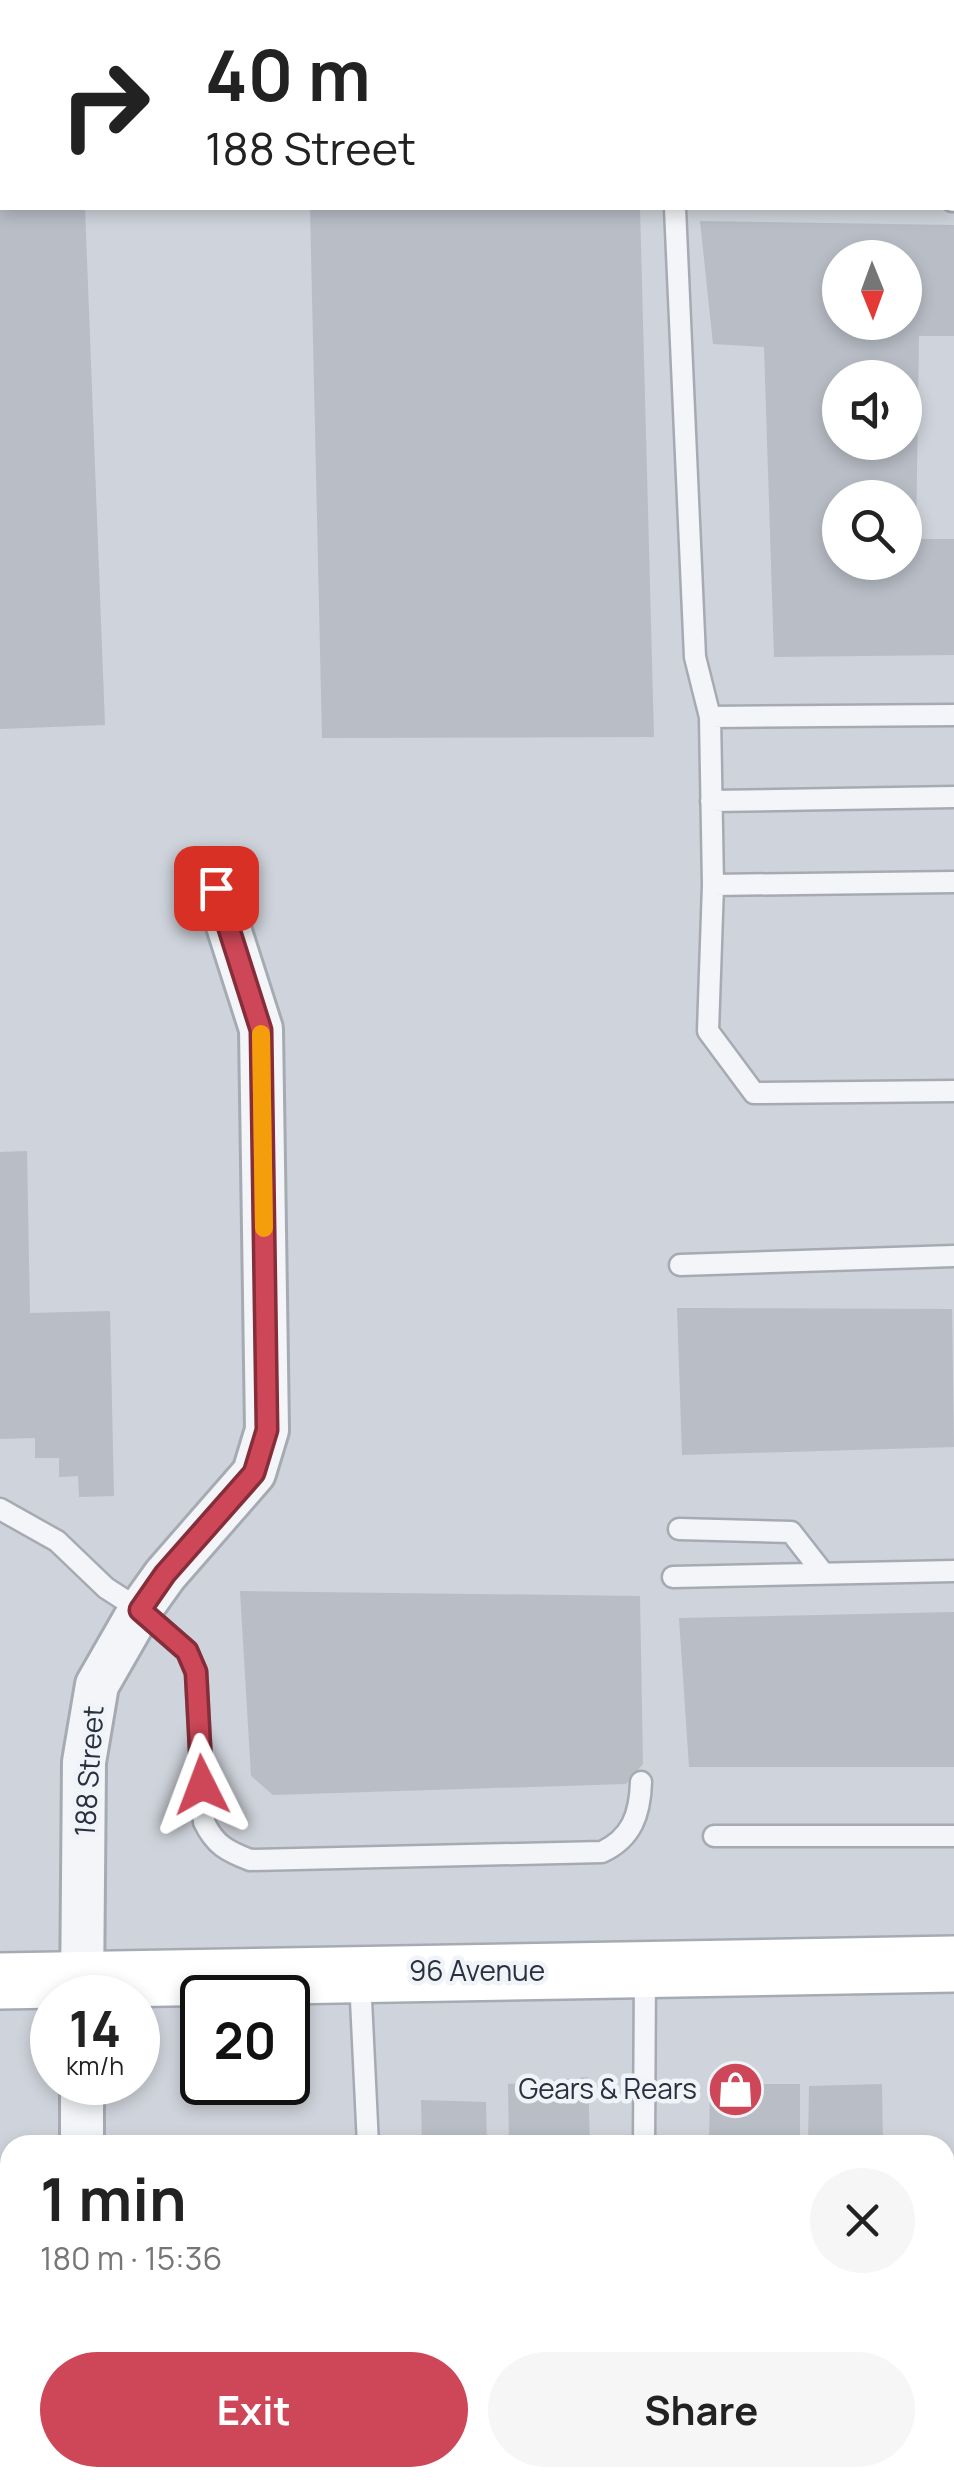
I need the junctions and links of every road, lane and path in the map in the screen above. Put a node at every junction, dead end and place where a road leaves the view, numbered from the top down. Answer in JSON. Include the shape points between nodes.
{"nodes":[{"id":1,"x":675,"y":210,"type":"edge"},
{"id":2,"x":954,"y":715,"type":"edge"},
{"id":3,"x":710,"y":717,"type":"junction"},
{"id":4,"x":954,"y":797,"type":"edge"},
{"id":5,"x":712,"y":801,"type":"junction"},
{"id":6,"x":954,"y":882,"type":"edge"},
{"id":7,"x":713,"y":885,"type":"junction"},
{"id":8,"x":216,"y":888,"type":"dead end"},
{"id":9,"x":954,"y":1091,"type":"edge"},
{"id":10,"x":954,"y":1256,"type":"edge"},
{"id":11,"x":680,"y":1265,"type":"dead end"},
{"id":12,"x":0,"y":1509,"type":"edge"},
{"id":13,"x":679,"y":1529,"type":"dead end"},
{"id":14,"x":954,"y":1571,"type":"edge"},
{"id":15,"x":823,"y":1573,"type":"junction"},
{"id":16,"x":674,"y":1576,"type":"dead end"},
{"id":17,"x":140,"y":1610,"type":"junction"},
{"id":18,"x":641,"y":1782,"type":"dead end"},
{"id":19,"x":714,"y":1836,"type":"dead end"},
{"id":20,"x":954,"y":1836,"type":"edge"},
{"id":21,"x":954,"y":1964,"type":"edge"},
{"id":22,"x":645,"y":1970,"type":"junction"},
{"id":23,"x":360,"y":1972,"type":"junction"},
{"id":24,"x":82,"y":1975,"type":"edge"},
{"id":25,"x":0,"y":1981,"type":"edge"},
{"id":26,"x":30,"y":1984,"type":"edge"},
{"id":27,"x":160,"y":1984,"type":"edge"},
{"id":28,"x":82,"y":2105,"type":"edge"},
{"id":29,"x":82,"y":2135,"type":"edge"},
{"id":30,"x":368,"y":2135,"type":"edge"},
{"id":31,"x":644,"y":2135,"type":"edge"}],
"edges":[{"from":1,"to":3,"type":"lane","via":[[696,658]]},
{"from":2,"to":3,"type":"lane"},
{"from":3,"to":5,"type":"lane"},
{"from":4,"to":5,"type":"lane"},
{"from":5,"to":7,"type":"lane"},
{"from":6,"to":7,"type":"lane"},
{"from":7,"to":9,"type":"lane","via":[[708,1031],[754,1094]]},
{"from":8,"to":17,"type":"street","name":"188 Street","via":[[261,1030],[267,1430],[254,1473]]},
{"from":10,"to":11,"type":"lane"},
{"from":12,"to":17,"type":"lane","via":[[57,1541]]},
{"from":13,"to":15,"type":"lane","via":[[791,1532]]},
{"from":14,"to":15,"type":"lane"},
{"from":15,"to":16,"type":"lane"},
{"from":17,"to":18,"type":"lane","via":[[187,1651],[196,1672],[204,1822],[214,1843],[250,1860],[602,1852],[621,1843],[629,1830],[640,1808]]},
{"from":17,"to":24,"type":"street","name":"188 Street","via":[[100,1676],[89,1720]]},
{"from":19,"to":20,"type":"lane"},
{"from":21,"to":22,"type":"main road","name":"96 Avenue"},
{"from":22,"to":23,"type":"main road","name":"96 Avenue"},
{"from":22,"to":31,"type":"lane"},
{"from":23,"to":27,"type":"main road","name":"96 Avenue"},
{"from":23,"to":30,"type":"lane"},
{"from":25,"to":26,"type":"main road","name":"96 Avenue"},
{"from":28,"to":29,"type":"street"}]}
